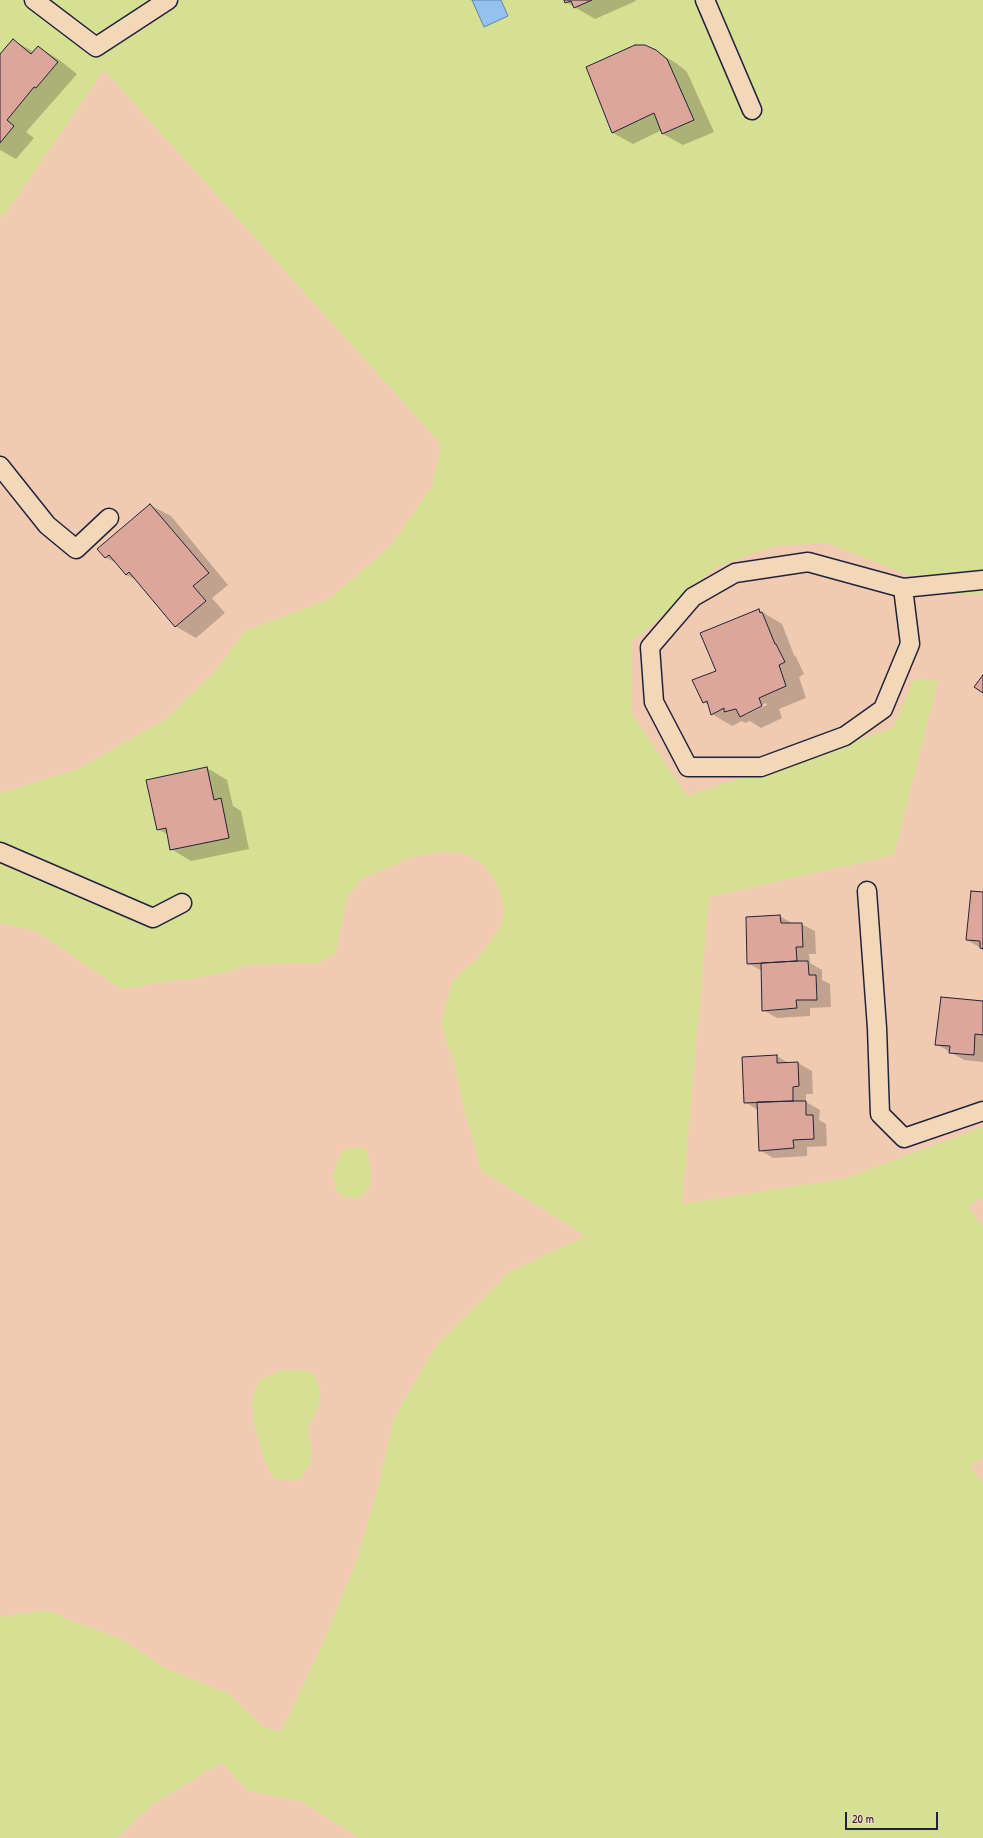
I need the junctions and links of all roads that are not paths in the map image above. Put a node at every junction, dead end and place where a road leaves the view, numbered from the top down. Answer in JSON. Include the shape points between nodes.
{"nodes":[{"id":1,"x":34,"y":0,"type":"edge"},
{"id":2,"x":168,"y":0,"type":"edge"},
{"id":3,"x":704,"y":0,"type":"edge"},
{"id":4,"x":752,"y":110,"type":"dead end"},
{"id":5,"x":0,"y":466,"type":"edge"},
{"id":6,"x":109,"y":518,"type":"dead end"},
{"id":7,"x":983,"y":580,"type":"edge"},
{"id":8,"x":903,"y":588,"type":"junction"},
{"id":9,"x":0,"y":852,"type":"edge"},
{"id":10,"x":866,"y":891,"type":"dead end"},
{"id":11,"x":182,"y":903,"type":"dead end"},
{"id":12,"x":983,"y":1111,"type":"edge"}],
"edges":[{"from":1,"to":2,"type":"lane","via":[[96,48]]},
{"from":3,"to":4,"type":"lane"},
{"from":5,"to":6,"type":"lane","via":[[47,525],[76,549]]},
{"from":7,"to":8,"type":"lane"},
{"from":8,"to":8,"type":"lane","via":[[910,644],[882,709],[846,736],[761,767],[688,767],[654,702],[650,647],[693,597],[735,573],[808,562]]},
{"from":9,"to":11,"type":"lane","via":[[153,918]]},
{"from":10,"to":12,"type":"lane","via":[[877,1028],[880,1114],[904,1138]]}]}
